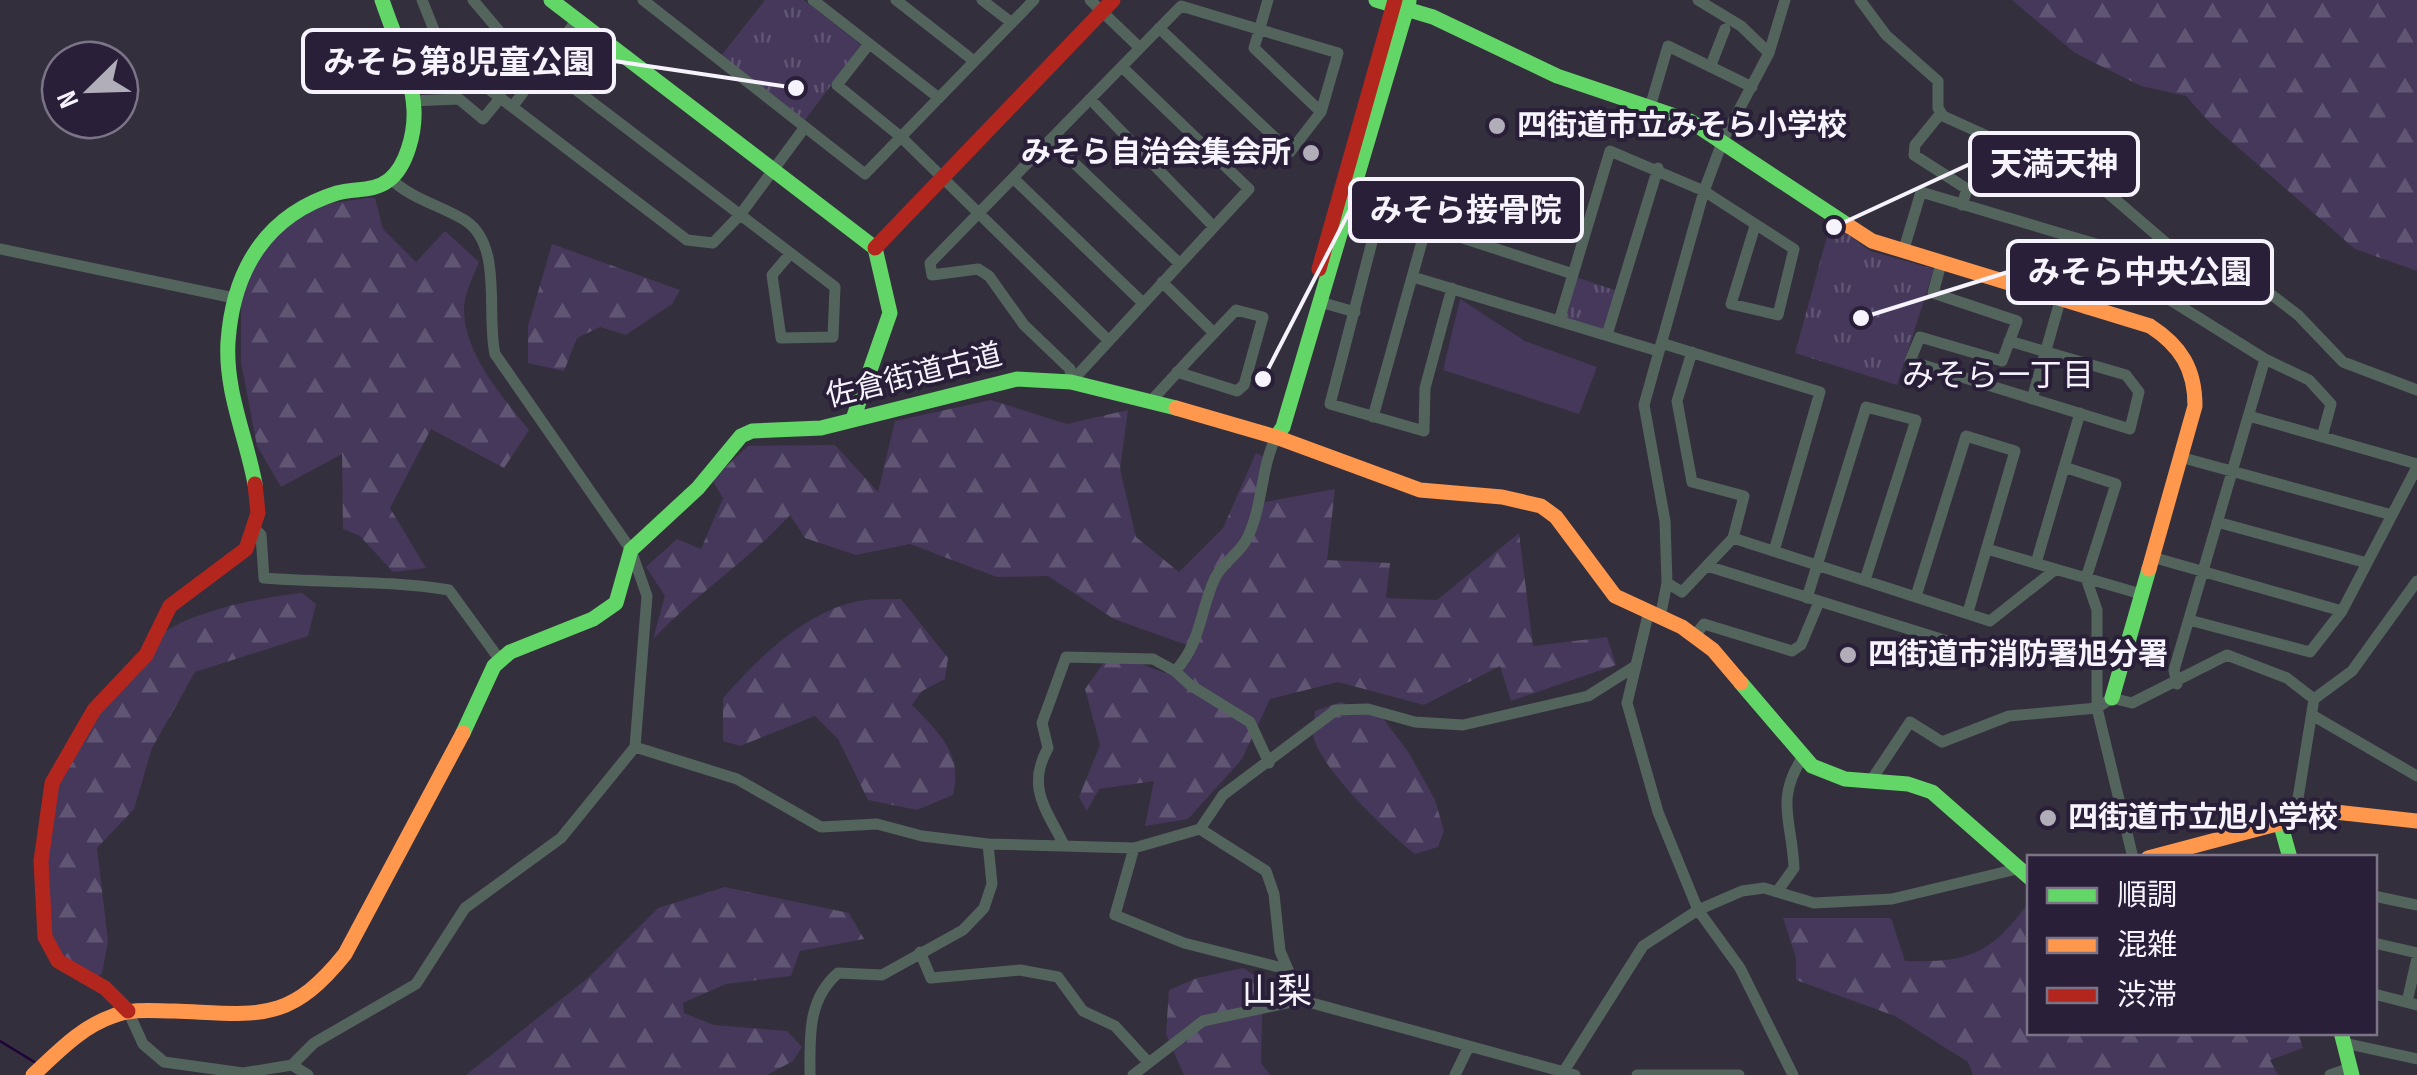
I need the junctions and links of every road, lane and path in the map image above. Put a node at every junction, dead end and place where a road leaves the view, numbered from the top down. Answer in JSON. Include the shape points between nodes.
{"nodes":[{"id":1,"x":382,"y":0,"type":"edge"},
{"id":2,"x":422,"y":0,"type":"edge"},
{"id":3,"x":474,"y":0,"type":"edge"},
{"id":4,"x":551,"y":0,"type":"edge"},
{"id":5,"x":643,"y":0,"type":"edge"},
{"id":6,"x":812,"y":0,"type":"edge"},
{"id":7,"x":896,"y":0,"type":"edge"},
{"id":8,"x":982,"y":0,"type":"edge"},
{"id":9,"x":1034,"y":0,"type":"edge"},
{"id":10,"x":1268,"y":0,"type":"edge"},
{"id":11,"x":1376,"y":0,"type":"edge"},
{"id":12,"x":1698,"y":0,"type":"edge"},
{"id":13,"x":1785,"y":0,"type":"edge"},
{"id":14,"x":1860,"y":0,"type":"edge"},
{"id":15,"x":1401,"y":3,"type":"edge"},
{"id":16,"x":1101,"y":4,"type":"edge"},
{"id":17,"x":576,"y":21,"type":"junction"},
{"id":18,"x":1012,"y":23,"type":"junction"},
{"id":19,"x":1159,"y":28,"type":"junction"},
{"id":20,"x":1260,"y":29,"type":"junction"},
{"id":21,"x":1725,"y":29,"type":"dead end"},
{"id":22,"x":870,"y":44,"type":"junction"},
{"id":23,"x":1140,"y":48,"type":"junction"},
{"id":24,"x":1769,"y":52,"type":"junction"},
{"id":25,"x":974,"y":61,"type":"junction"},
{"id":26,"x":543,"y":64,"type":"junction"},
{"id":27,"x":1711,"y":65,"type":"junction"},
{"id":28,"x":1122,"y":66,"type":"junction"},
{"id":29,"x":1752,"y":87,"type":"junction"},
{"id":30,"x":501,"y":97,"type":"junction"},
{"id":31,"x":939,"y":98,"type":"junction"},
{"id":32,"x":1090,"y":99,"type":"junction"},
{"id":33,"x":412,"y":100,"type":"junction"},
{"id":34,"x":513,"y":106,"type":"junction"},
{"id":35,"x":1650,"y":108,"type":"junction"},
{"id":36,"x":1322,"y":112,"type":"junction"},
{"id":37,"x":1941,"y":113,"type":"junction"},
{"id":38,"x":805,"y":126,"type":"junction"},
{"id":39,"x":900,"y":137,"type":"junction"},
{"id":40,"x":1050,"y":140,"type":"junction"},
{"id":41,"x":1722,"y":140,"type":"junction"},
{"id":42,"x":1658,"y":168,"type":"junction"},
{"id":43,"x":770,"y":172,"type":"junction"},
{"id":44,"x":938,"y":177,"type":"junction"},
{"id":45,"x":1013,"y":178,"type":"junction"},
{"id":46,"x":391,"y":179,"type":"junction"},
{"id":47,"x":1704,"y":191,"type":"junction"},
{"id":48,"x":1962,"y":205,"type":"junction"},
{"id":49,"x":740,"y":214,"type":"junction"},
{"id":50,"x":978,"y":214,"type":"junction"},
{"id":51,"x":1755,"y":226,"type":"junction"},
{"id":52,"x":1214,"y":227,"type":"junction"},
{"id":53,"x":1426,"y":228,"type":"junction"},
{"id":54,"x":875,"y":248,"type":"junction"},
{"id":55,"x":0,"y":249,"type":"edge"},
{"id":56,"x":2106,"y":250,"type":"junction"},
{"id":57,"x":1903,"y":252,"type":"junction"},
{"id":58,"x":790,"y":254,"type":"junction"},
{"id":59,"x":1180,"y":264,"type":"junction"},
{"id":60,"x":1941,"y":264,"type":"junction"},
{"id":61,"x":1573,"y":274,"type":"junction"},
{"id":62,"x":1413,"y":277,"type":"junction"},
{"id":63,"x":1162,"y":282,"type":"junction"},
{"id":64,"x":1452,"y":288,"type":"junction"},
{"id":65,"x":234,"y":298,"type":"junction"},
{"id":66,"x":2060,"y":301,"type":"junction"},
{"id":67,"x":1320,"y":302,"type":"junction"},
{"id":68,"x":1143,"y":303,"type":"junction"},
{"id":69,"x":2086,"y":309,"type":"junction"},
{"id":70,"x":1355,"y":312,"type":"junction"},
{"id":71,"x":1558,"y":320,"type":"junction"},
{"id":72,"x":1214,"y":333,"type":"junction"},
{"id":73,"x":1607,"y":335,"type":"junction"},
{"id":74,"x":1108,"y":340,"type":"junction"},
{"id":75,"x":2010,"y":341,"type":"junction"},
{"id":76,"x":1660,"y":347,"type":"junction"},
{"id":77,"x":1692,"y":352,"type":"junction"},
{"id":78,"x":2046,"y":352,"type":"junction"},
{"id":79,"x":2265,"y":359,"type":"junction"},
{"id":80,"x":1178,"y":372,"type":"junction"},
{"id":81,"x":1070,"y":382,"type":"junction"},
{"id":82,"x":2417,"y":390,"type":"edge"},
{"id":83,"x":2032,"y":399,"type":"junction"},
{"id":84,"x":1151,"y":401,"type":"junction"},
{"id":85,"x":2080,"y":413,"type":"junction"},
{"id":86,"x":1373,"y":416,"type":"junction"},
{"id":87,"x":2249,"y":416,"type":"junction"},
{"id":88,"x":852,"y":420,"type":"junction"},
{"id":89,"x":1276,"y":437,"type":"junction"},
{"id":90,"x":2322,"y":437,"type":"junction"},
{"id":91,"x":2180,"y":457,"type":"junction"},
{"id":92,"x":2417,"y":465,"type":"edge"},
{"id":93,"x":2064,"y":467,"type":"junction"},
{"id":94,"x":2232,"y":471,"type":"junction"},
{"id":95,"x":2392,"y":515,"type":"junction"},
{"id":96,"x":2217,"y":522,"type":"junction"},
{"id":97,"x":256,"y":530,"type":"junction"},
{"id":98,"x":1733,"y":538,"type":"junction"},
{"id":99,"x":1987,"y":549,"type":"junction"},
{"id":100,"x":630,"y":550,"type":"junction"},
{"id":101,"x":1774,"y":551,"type":"junction"},
{"id":102,"x":2152,"y":556,"type":"junction"},
{"id":103,"x":2036,"y":563,"type":"junction"},
{"id":104,"x":2367,"y":563,"type":"junction"},
{"id":105,"x":1706,"y":566,"type":"junction"},
{"id":106,"x":1820,"y":566,"type":"junction"},
{"id":107,"x":2056,"y":569,"type":"junction"},
{"id":108,"x":2202,"y":572,"type":"junction"},
{"id":109,"x":2086,"y":578,"type":"junction"},
{"id":110,"x":1865,"y":580,"type":"junction"},
{"id":111,"x":2417,"y":580,"type":"edge"},
{"id":112,"x":1667,"y":583,"type":"junction"},
{"id":113,"x":2141,"y":594,"type":"junction"},
{"id":114,"x":1916,"y":596,"type":"junction"},
{"id":115,"x":1813,"y":600,"type":"junction"},
{"id":116,"x":2342,"y":611,"type":"junction"},
{"id":117,"x":1968,"y":612,"type":"junction"},
{"id":118,"x":1654,"y":617,"type":"junction"},
{"id":119,"x":2189,"y":620,"type":"junction"},
{"id":120,"x":1696,"y":634,"type":"junction"},
{"id":121,"x":1958,"y":644,"type":"dead end"},
{"id":122,"x":500,"y":660,"type":"junction"},
{"id":123,"x":1634,"y":667,"type":"junction"},
{"id":124,"x":1175,"y":670,"type":"junction"},
{"id":125,"x":2177,"y":684,"type":"junction"},
{"id":126,"x":2112,"y":698,"type":"junction"},
{"id":127,"x":2314,"y":699,"type":"junction"},
{"id":128,"x":2097,"y":708,"type":"junction"},
{"id":129,"x":2312,"y":714,"type":"junction"},
{"id":130,"x":635,"y":747,"type":"junction"},
{"id":131,"x":1802,"y":758,"type":"junction"},
{"id":132,"x":1269,"y":763,"type":"junction"},
{"id":133,"x":2417,"y":776,"type":"edge"},
{"id":134,"x":1870,"y":782,"type":"junction"},
{"id":135,"x":2288,"y":820,"type":"junction"},
{"id":136,"x":2417,"y":820,"type":"edge"},
{"id":137,"x":1200,"y":829,"type":"junction"},
{"id":138,"x":988,"y":844,"type":"junction"},
{"id":139,"x":1064,"y":845,"type":"junction"},
{"id":140,"x":1134,"y":848,"type":"junction"},
{"id":141,"x":2132,"y":855,"type":"edge"},
{"id":142,"x":2159,"y":855,"type":"edge"},
{"id":143,"x":2290,"y":855,"type":"edge"},
{"id":144,"x":2023,"y":873,"type":"edge"},
{"id":145,"x":1778,"y":889,"type":"junction"},
{"id":146,"x":2377,"y":897,"type":"edge"},
{"id":147,"x":2417,"y":905,"type":"edge"},
{"id":148,"x":1698,"y":910,"type":"junction"},
{"id":149,"x":2377,"y":945,"type":"edge"},
{"id":150,"x":920,"y":952,"type":"junction"},
{"id":151,"x":2417,"y":956,"type":"edge"},
{"id":152,"x":1286,"y":969,"type":"junction"},
{"id":153,"x":2377,"y":995,"type":"edge"},
{"id":154,"x":1301,"y":1000,"type":"junction"},
{"id":155,"x":2412,"y":1003,"type":"edge"},
{"id":156,"x":128,"y":1011,"type":"junction"},
{"id":157,"x":2342,"y":1038,"type":"edge"},
{"id":158,"x":1468,"y":1048,"type":"junction"},
{"id":159,"x":2417,"y":1060,"type":"edge"},
{"id":160,"x":1146,"y":1061,"type":"junction"},
{"id":161,"x":292,"y":1065,"type":"junction"},
{"id":162,"x":1792,"y":1072,"type":"edge"},
{"id":163,"x":1569,"y":1073,"type":"edge"},
{"id":164,"x":2342,"y":1073,"type":"edge"},
{"id":165,"x":33,"y":1075,"type":"edge"},
{"id":166,"x":308,"y":1075,"type":"edge"},
{"id":167,"x":810,"y":1075,"type":"edge"},
{"id":168,"x":1133,"y":1075,"type":"edge"},
{"id":169,"x":1455,"y":1075,"type":"edge"},
{"id":170,"x":1637,"y":1075,"type":"edge"},
{"id":171,"x":1739,"y":1075,"type":"edge"},
{"id":172,"x":1775,"y":1075,"type":"edge"}],
"edges":[{"from":1,"to":33,"type":"street"},
{"from":2,"to":30,"type":"street","via":[[444,55]]},
{"from":3,"to":26,"type":"street","via":[[500,32]]},
{"from":4,"to":17,"type":"street"},
{"from":5,"to":38,"type":"street"},
{"from":6,"to":22,"type":"street"},
{"from":7,"to":25,"type":"street"},
{"from":8,"to":18,"type":"street"},
{"from":9,"to":18,"type":"street"},
{"from":10,"to":20,"type":"street"},
{"from":11,"to":15,"type":"street"},
{"from":12,"to":24,"type":"street"},
{"from":13,"to":24,"type":"street"},
{"from":14,"to":37,"type":"street","via":[[1886,35],[1938,81]]},
{"from":15,"to":35,"type":"street","via":[[1557,76]]},
{"from":15,"to":67,"type":"street"},
{"from":15,"to":89,"type":"street","via":[[1274,422]]},
{"from":16,"to":23,"type":"street"},
{"from":16,"to":44,"type":"street"},
{"from":17,"to":26,"type":"street"},
{"from":17,"to":43,"type":"street"},
{"from":18,"to":25,"type":"street"},
{"from":19,"to":20,"type":"street","via":[[1181,6]]},
{"from":19,"to":23,"type":"street"},
{"from":19,"to":36,"type":"street","via":[[1290,152]]},
{"from":20,"to":36,"type":"street","via":[[1254,48]]},
{"from":20,"to":36,"type":"street","via":[[1338,52]]},
{"from":21,"to":27,"type":"street"},
{"from":22,"to":31,"type":"street"},
{"from":22,"to":39,"type":"street","via":[[838,84]]},
{"from":23,"to":28,"type":"street"},
{"from":24,"to":29,"type":"street"},
{"from":25,"to":31,"type":"street"},
{"from":26,"to":34,"type":"street"},
{"from":26,"to":49,"type":"street"},
{"from":27,"to":29,"type":"street"},
{"from":27,"to":35,"type":"street","via":[[1668,46]]},
{"from":28,"to":32,"type":"street"},
{"from":28,"to":52,"type":"street","via":[[1249,189]]},
{"from":29,"to":41,"type":"street"},
{"from":30,"to":33,"type":"street","via":[[483,118],[458,100]]},
{"from":30,"to":34,"type":"street"},
{"from":31,"to":39,"type":"street"},
{"from":32,"to":40,"type":"street"},
{"from":32,"to":52,"type":"street"},
{"from":33,"to":46,"type":"street","via":[[413,124]]},
{"from":34,"to":49,"type":"street","via":[[687,240],[713,244]]},
{"from":35,"to":41,"type":"street"},
{"from":37,"to":48,"type":"street","via":[[1914,155],[1968,189]]},
{"from":37,"to":82,"type":"street","via":[[2102,188],[2178,250],[2251,279],[2343,362]]},
{"from":38,"to":39,"type":"street","via":[[865,174]]},
{"from":38,"to":43,"type":"street"},
{"from":39,"to":44,"type":"street"},
{"from":40,"to":45,"type":"street"},
{"from":40,"to":59,"type":"street"},
{"from":41,"to":47,"type":"street"},
{"from":41,"to":57,"type":"street","via":[[1872,242]]},
{"from":42,"to":47,"type":"street"},
{"from":42,"to":61,"type":"street","via":[[1610,151]]},
{"from":42,"to":73,"type":"street"},
{"from":43,"to":49,"type":"street"},
{"from":43,"to":54,"type":"street"},
{"from":44,"to":50,"type":"street"},
{"from":44,"to":54,"type":"street"},
{"from":45,"to":50,"type":"street"},
{"from":45,"to":68,"type":"street"},
{"from":46,"to":65,"type":"street","via":[[338,193],[273,225],[251,252]]},
{"from":46,"to":100,"type":"street","via":[[475,230],[490,258],[495,354]]},
{"from":47,"to":51,"type":"street"},
{"from":47,"to":76,"type":"street"},
{"from":48,"to":56,"type":"street"},
{"from":48,"to":57,"type":"street","via":[[1922,192]]},
{"from":49,"to":58,"type":"street"},
{"from":50,"to":74,"type":"street"},
{"from":50,"to":81,"type":"street","via":[[930,263],[932,275],[978,269],[989,276],[1024,325],[1070,369]]},
{"from":51,"to":51,"type":"street","via":[[1731,304],[1773,317],[1796,252]]},
{"from":52,"to":59,"type":"street"},
{"from":53,"to":61,"type":"street"},
{"from":53,"to":62,"type":"street"},
{"from":53,"to":70,"type":"street","via":[[1380,211]]},
{"from":54,"to":88,"type":"street","via":[[890,312]]},
{"from":55,"to":65,"type":"street"},
{"from":56,"to":69,"type":"street"},
{"from":56,"to":79,"type":"street","via":[[2123,252],[2166,298]]},
{"from":57,"to":60,"type":"street"},
{"from":58,"to":58,"type":"street","via":[[834,288],[833,337],[781,338],[772,274]]},
{"from":59,"to":63,"type":"street"},
{"from":60,"to":66,"type":"street"},
{"from":60,"to":75,"type":"street","via":[[1933,293],[2017,321]]},
{"from":61,"to":71,"type":"street"},
{"from":62,"to":64,"type":"street"},
{"from":62,"to":86,"type":"street"},
{"from":63,"to":68,"type":"street"},
{"from":63,"to":72,"type":"street"},
{"from":64,"to":71,"type":"street"},
{"from":64,"to":86,"type":"street","via":[[1425,388],[1424,430]]},
{"from":65,"to":97,"type":"street","via":[[230,388],[252,469]]},
{"from":66,"to":69,"type":"street"},
{"from":66,"to":78,"type":"street"},
{"from":67,"to":70,"type":"street"},
{"from":67,"to":89,"type":"street"},
{"from":68,"to":74,"type":"street"},
{"from":69,"to":91,"type":"street","via":[[2150,326],[2187,358],[2196,379],[2195,406]]},
{"from":70,"to":86,"type":"street","via":[[1330,404]]},
{"from":71,"to":73,"type":"street"},
{"from":72,"to":80,"type":"street"},
{"from":72,"to":80,"type":"street","via":[[1236,310],[1263,317],[1244,385],[1237,392]]},
{"from":73,"to":76,"type":"street"},
{"from":74,"to":81,"type":"street"},
{"from":75,"to":78,"type":"street"},
{"from":75,"to":83,"type":"street","via":[[2002,361],[1920,337],[1910,361]]},
{"from":76,"to":77,"type":"street"},
{"from":76,"to":112,"type":"street","via":[[1642,379],[1665,521]]},
{"from":77,"to":98,"type":"street","via":[[1677,401],[1692,482],[1744,496]]},
{"from":77,"to":101,"type":"street","via":[[1820,392]]},
{"from":78,"to":83,"type":"street"},
{"from":78,"to":85,"type":"street","via":[[2126,375],[2140,392],[2130,429]]},
{"from":79,"to":87,"type":"street"},
{"from":79,"to":90,"type":"street","via":[[2309,380],[2332,404]]},
{"from":80,"to":84,"type":"street"},
{"from":81,"to":84,"type":"street","name":"佐倉街道古道"},
{"from":81,"to":88,"type":"street","name":"佐倉街道古道","via":[[998,382]]},
{"from":83,"to":85,"type":"street"},
{"from":84,"to":89,"type":"street","name":"佐倉街道古道"},
{"from":85,"to":93,"type":"street"},
{"from":87,"to":90,"type":"street"},
{"from":87,"to":94,"type":"street"},
{"from":88,"to":100,"type":"street","name":"佐倉街道古道","via":[[741,436],[698,488]]},
{"from":89,"to":118,"type":"street","name":"佐倉街道古道","via":[[1420,490],[1541,506],[1565,527],[1603,583]]},
{"from":89,"to":124,"type":"street","via":[[1246,541],[1214,579],[1202,626]]},
{"from":90,"to":92,"type":"street"},
{"from":91,"to":94,"type":"street"},
{"from":91,"to":102,"type":"street"},
{"from":92,"to":95,"type":"street"},
{"from":93,"to":103,"type":"street"},
{"from":93,"to":109,"type":"street","via":[[2116,484]]},
{"from":94,"to":95,"type":"street"},
{"from":94,"to":96,"type":"street"},
{"from":95,"to":104,"type":"street"},
{"from":96,"to":104,"type":"street"},
{"from":96,"to":108,"type":"street"},
{"from":97,"to":122,"type":"street","via":[[264,578],[448,590]]},
{"from":97,"to":156,"type":"street","via":[[246,549],[170,606],[146,656],[94,710],[52,782],[41,862],[45,937],[58,961],[105,988]]},
{"from":98,"to":101,"type":"street"},
{"from":98,"to":105,"type":"street"},
{"from":99,"to":103,"type":"street"},
{"from":99,"to":114,"type":"street","via":[[2015,451],[1966,436]]},
{"from":99,"to":117,"type":"street"},
{"from":100,"to":122,"type":"street","via":[[622,592],[606,611]]},
{"from":100,"to":130,"type":"street","via":[[647,596]]},
{"from":101,"to":106,"type":"street"},
{"from":102,"to":108,"type":"street"},
{"from":102,"to":113,"type":"street"},
{"from":103,"to":107,"type":"street"},
{"from":104,"to":116,"type":"street"},
{"from":105,"to":112,"type":"street","via":[[1682,592]]},
{"from":105,"to":115,"type":"street"},
{"from":106,"to":110,"type":"street"},
{"from":106,"to":110,"type":"street","via":[[1866,407],[1916,420]]},
{"from":106,"to":115,"type":"street"},
{"from":107,"to":109,"type":"street"},
{"from":107,"to":117,"type":"street","via":[[1990,622]]},
{"from":108,"to":116,"type":"street"},
{"from":108,"to":119,"type":"street"},
{"from":109,"to":113,"type":"street"},
{"from":109,"to":128,"type":"street","via":[[2097,610]]},
{"from":110,"to":114,"type":"street"},
{"from":111,"to":127,"type":"street","via":[[2352,672]]},
{"from":112,"to":118,"type":"street"},
{"from":113,"to":126,"type":"street"},
{"from":114,"to":117,"type":"street"},
{"from":115,"to":120,"type":"street","via":[[1801,645],[1792,651],[1704,624]]},
{"from":115,"to":121,"type":"street"},
{"from":116,"to":119,"type":"street","via":[[2310,652]]},
{"from":118,"to":120,"type":"street","name":"佐倉街道古道"},
{"from":118,"to":123,"type":"street"},
{"from":119,"to":125,"type":"street","via":[[2174,670]]},
{"from":120,"to":131,"type":"street","name":"佐倉街道古道"},
{"from":122,"to":156,"type":"street","via":[[345,954],[318,986],[296,1002],[259,1014]]},
{"from":123,"to":132,"type":"street","via":[[1588,696],[1463,726],[1336,710]]},
{"from":123,"to":148,"type":"street","via":[[1627,704],[1637,745]]},
{"from":124,"to":132,"type":"street","via":[[1250,722]]},
{"from":124,"to":139,"type":"street","via":[[1154,659],[1066,657],[1042,723],[1048,748],[1036,768],[1037,790]]},
{"from":125,"to":126,"type":"street","via":[[2132,703]]},
{"from":125,"to":127,"type":"street","via":[[2227,655],[2287,678]]},
{"from":126,"to":128,"type":"street"},
{"from":127,"to":129,"type":"street"},
{"from":128,"to":134,"type":"street","via":[[2009,716],[1942,742],[1910,722]]},
{"from":128,"to":141,"type":"street"},
{"from":129,"to":133,"type":"street"},
{"from":129,"to":135,"type":"street"},
{"from":130,"to":138,"type":"street","via":[[738,779],[821,827],[876,824]]},
{"from":130,"to":161,"type":"street","via":[[561,838],[456,916],[416,984],[314,1042]]},
{"from":131,"to":134,"type":"street","name":"佐倉街道古道","via":[[1833,776]]},
{"from":131,"to":145,"type":"street","via":[[1783,801],[1792,821],[1794,868]]},
{"from":132,"to":137,"type":"street","via":[[1223,795]]},
{"from":134,"to":144,"type":"street","name":"佐倉街道古道","via":[[1932,792]]},
{"from":135,"to":136,"type":"street","via":[[2340,810]]},
{"from":135,"to":142,"type":"street"},
{"from":135,"to":143,"type":"street"},
{"from":137,"to":140,"type":"street"},
{"from":137,"to":152,"type":"street","via":[[1266,870]]},
{"from":138,"to":139,"type":"street"},
{"from":138,"to":150,"type":"street","via":[[992,884],[984,908],[963,930]]},
{"from":139,"to":140,"type":"street"},
{"from":140,"to":152,"type":"street","via":[[1115,915],[1184,943]]},
{"from":144,"to":145,"type":"street","via":[[1892,898],[1814,903]]},
{"from":145,"to":148,"type":"street","via":[[1742,890]]},
{"from":146,"to":147,"type":"street"},
{"from":148,"to":162,"type":"street","via":[[1740,968]]},
{"from":148,"to":163,"type":"street","via":[[1643,946]]},
{"from":149,"to":151,"type":"street"},
{"from":150,"to":160,"type":"street","via":[[931,978],[1020,970],[1058,978],[1084,1011],[1114,1026]]},
{"from":150,"to":167,"type":"street","via":[[882,975],[838,974],[828,982],[810,1020]]},
{"from":151,"to":155,"type":"street"},
{"from":152,"to":154,"type":"street"},
{"from":153,"to":155,"type":"street"},
{"from":154,"to":158,"type":"street"},
{"from":154,"to":160,"type":"street","via":[[1203,1022]]},
{"from":156,"to":161,"type":"street","via":[[143,1044],[164,1062],[242,1073]]},
{"from":156,"to":165,"type":"street","via":[[80,1032]]},
{"from":157,"to":159,"type":"street"},
{"from":157,"to":164,"type":"street"},
{"from":158,"to":163,"type":"street"},
{"from":158,"to":169,"type":"street"},
{"from":160,"to":168,"type":"street"},
{"from":161,"to":166,"type":"street"},
{"from":162,"to":172,"type":"street"},
{"from":170,"to":171,"type":"street"}]}
